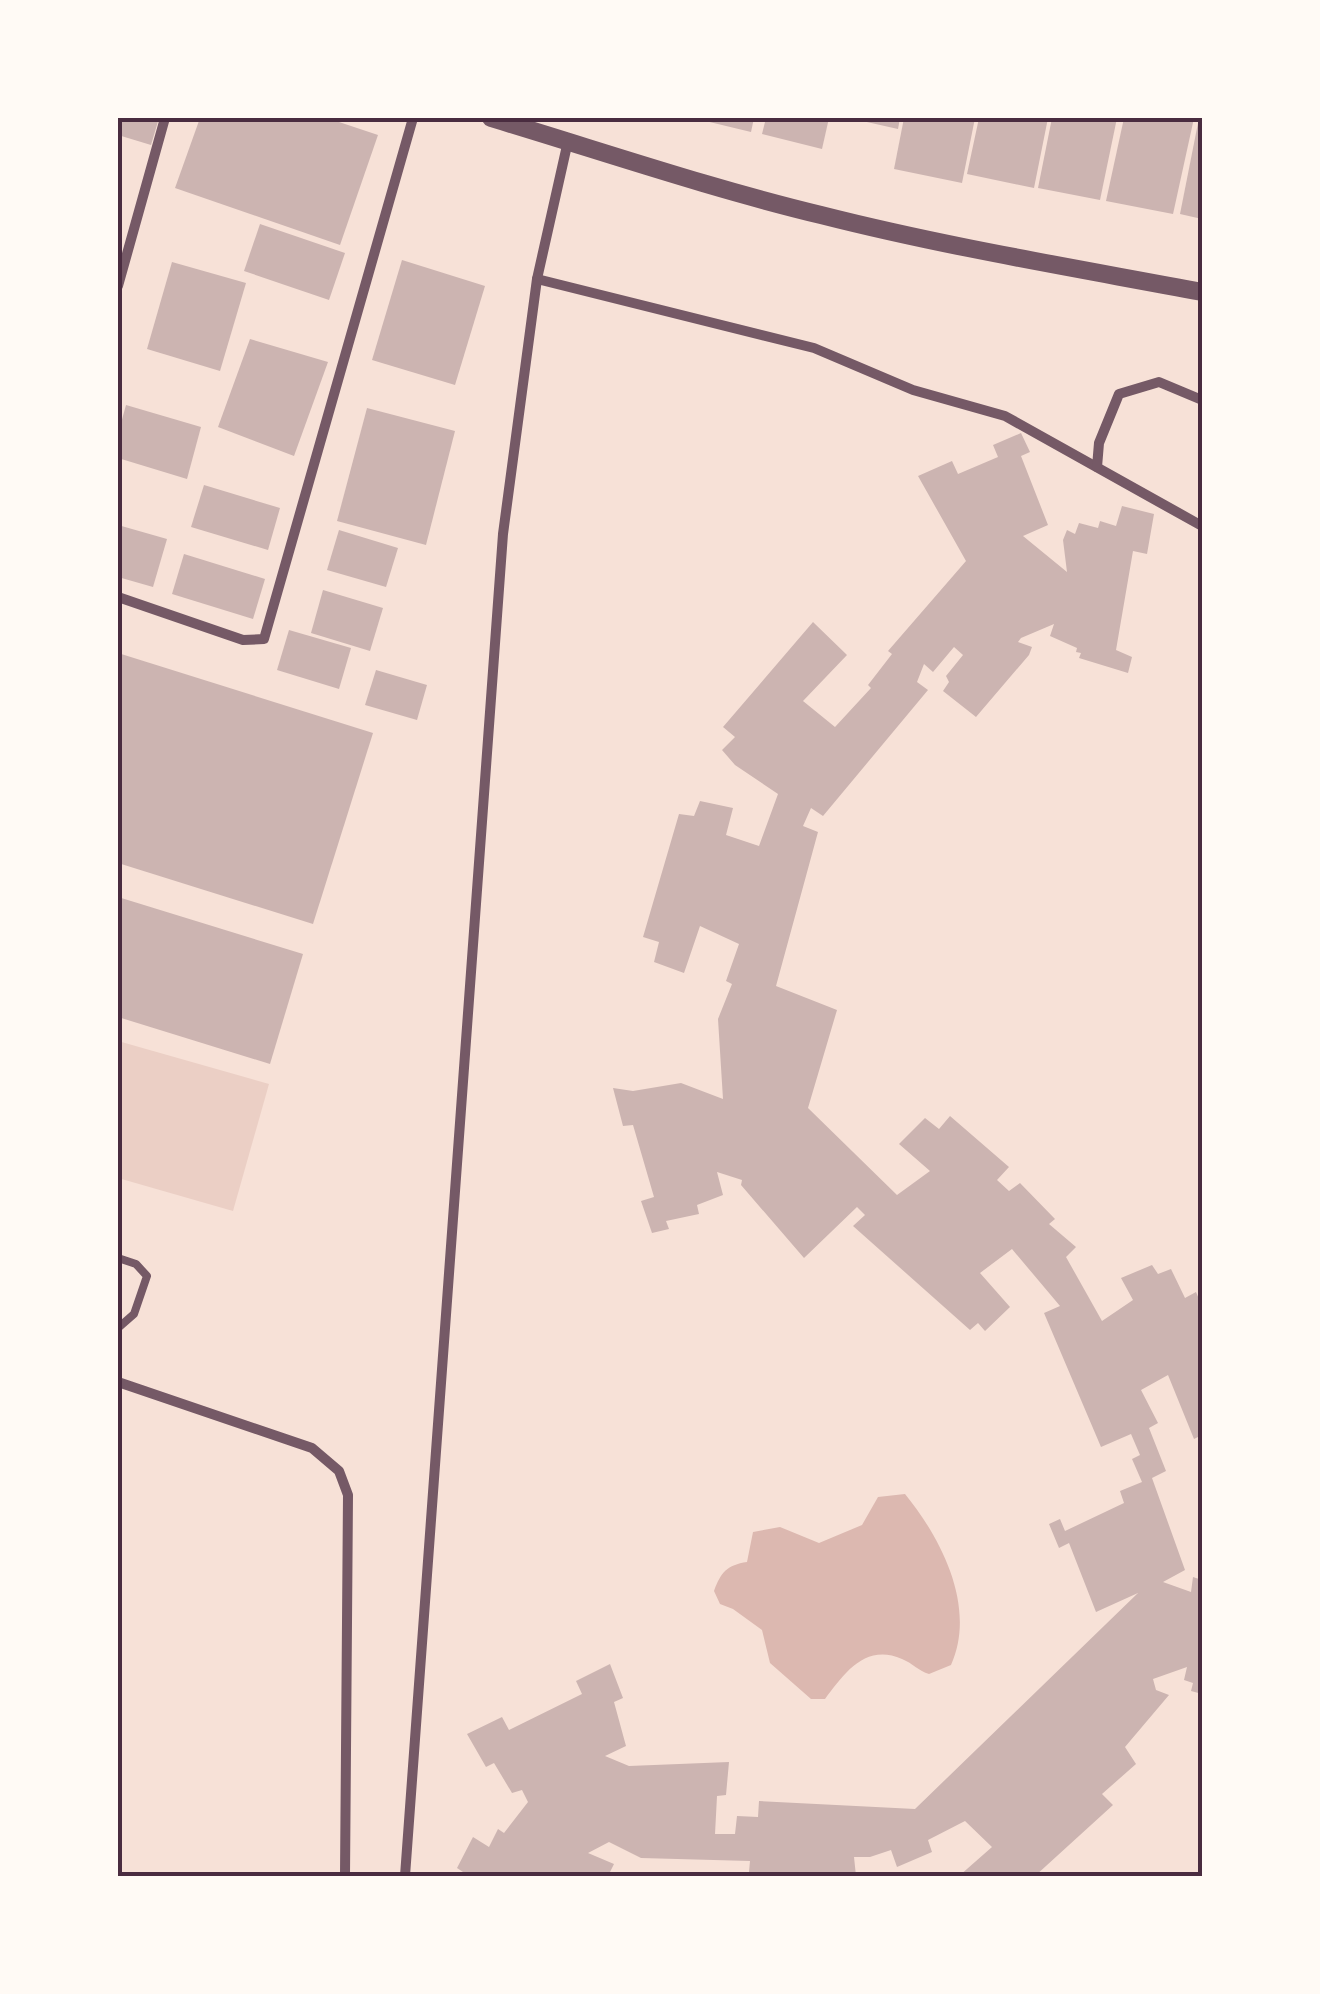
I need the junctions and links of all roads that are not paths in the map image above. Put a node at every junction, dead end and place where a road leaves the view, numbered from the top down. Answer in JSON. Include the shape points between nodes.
{"nodes":[{"id":1,"x":165,"y":118,"type":"edge"},
{"id":2,"x":413,"y":118,"type":"edge"},
{"id":3,"x":491,"y":118,"type":"edge"},
{"id":4,"x":568,"y":141,"type":"junction"},
{"id":5,"x":537,"y":279,"type":"junction"},
{"id":6,"x":118,"y":286,"type":"edge"},
{"id":7,"x":1202,"y":292,"type":"edge"},
{"id":8,"x":1202,"y":400,"type":"edge"},
{"id":9,"x":1097,"y":467,"type":"junction"},
{"id":10,"x":1202,"y":526,"type":"edge"},
{"id":11,"x":118,"y":596,"type":"edge"},
{"id":12,"x":118,"y":1258,"type":"edge"},
{"id":13,"x":118,"y":1328,"type":"edge"},
{"id":14,"x":118,"y":1382,"type":"edge"},
{"id":15,"x":345,"y":1876,"type":"edge"},
{"id":16,"x":404,"y":1876,"type":"edge"}],
"edges":[{"from":1,"to":6,"type":"street"},
{"from":2,"to":11,"type":"street","via":[[264,639],[244,640]]},
{"from":3,"to":4,"type":"street"},
{"from":4,"to":5,"type":"street"},
{"from":4,"to":7,"type":"street","via":[[735,193],[907,236]]},
{"from":5,"to":9,"type":"street","via":[[814,348],[913,390],[1005,416]]},
{"from":5,"to":16,"type":"street","via":[[503,534]]},
{"from":8,"to":9,"type":"street","via":[[1159,382],[1119,394],[1099,443]]},
{"from":9,"to":10,"type":"street"},
{"from":12,"to":13,"type":"lane","via":[[146,1276],[134,1314]]},
{"from":14,"to":15,"type":"street","via":[[312,1448],[339,1471],[348,1495]]}]}
